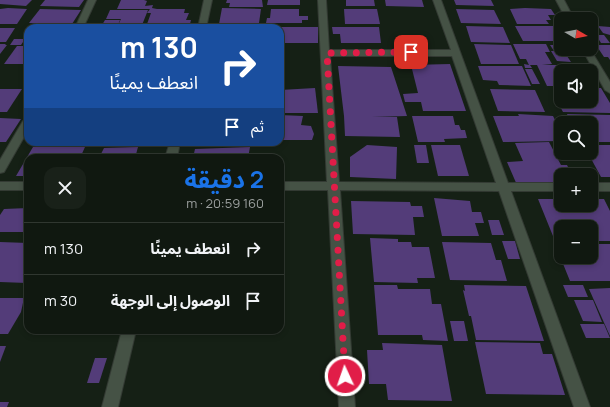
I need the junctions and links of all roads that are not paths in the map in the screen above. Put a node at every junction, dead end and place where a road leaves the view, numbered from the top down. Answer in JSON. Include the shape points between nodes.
{"nodes":[{"id":1,"x":92,"y":0,"type":"edge"},
{"id":2,"x":208,"y":0,"type":"edge"},
{"id":3,"x":322,"y":0,"type":"edge"},
{"id":4,"x":437,"y":0,"type":"edge"},
{"id":5,"x":560,"y":0,"type":"edge"},
{"id":6,"x":566,"y":12,"type":"edge"},
{"id":7,"x":81,"y":24,"type":"edge"},
{"id":8,"x":203,"y":24,"type":"edge"},
{"id":9,"x":456,"y":52,"type":"junction"},
{"id":10,"x":327,"y":53,"type":"junction"},
{"id":11,"x":590,"y":56,"type":"edge"},
{"id":12,"x":610,"y":90,"type":"edge"},
{"id":13,"x":24,"y":127,"type":"edge"},
{"id":14,"x":0,"y":169,"type":"edge"},
{"id":15,"x":0,"y":186,"type":"edge"},
{"id":16,"x":24,"y":186,"type":"edge"},
{"id":17,"x":284,"y":186,"type":"edge"},
{"id":18,"x":334,"y":187,"type":"junction"},
{"id":19,"x":554,"y":187,"type":"edge"},
{"id":20,"x":598,"y":187,"type":"edge"},
{"id":21,"x":610,"y":187,"type":"edge"},
{"id":22,"x":505,"y":188,"type":"junction"},
{"id":23,"x":128,"y":334,"type":"edge"},
{"id":24,"x":110,"y":407,"type":"edge"},
{"id":25,"x":346,"y":407,"type":"edge"},
{"id":26,"x":582,"y":407,"type":"edge"}],
"edges":[{"from":1,"to":7,"type":"street"},
{"from":2,"to":8,"type":"street"},
{"from":3,"to":10,"type":"street"},
{"from":4,"to":9,"type":"street"},
{"from":5,"to":6,"type":"street"},
{"from":9,"to":10,"type":"street"},
{"from":9,"to":22,"type":"street"},
{"from":10,"to":18,"type":"street"},
{"from":11,"to":12,"type":"street"},
{"from":13,"to":14,"type":"street"},
{"from":15,"to":16,"type":"street"},
{"from":17,"to":18,"type":"street"},
{"from":18,"to":22,"type":"street"},
{"from":18,"to":25,"type":"street"},
{"from":19,"to":22,"type":"street"},
{"from":20,"to":21,"type":"street"},
{"from":22,"to":26,"type":"street"},
{"from":23,"to":24,"type":"street"}]}
